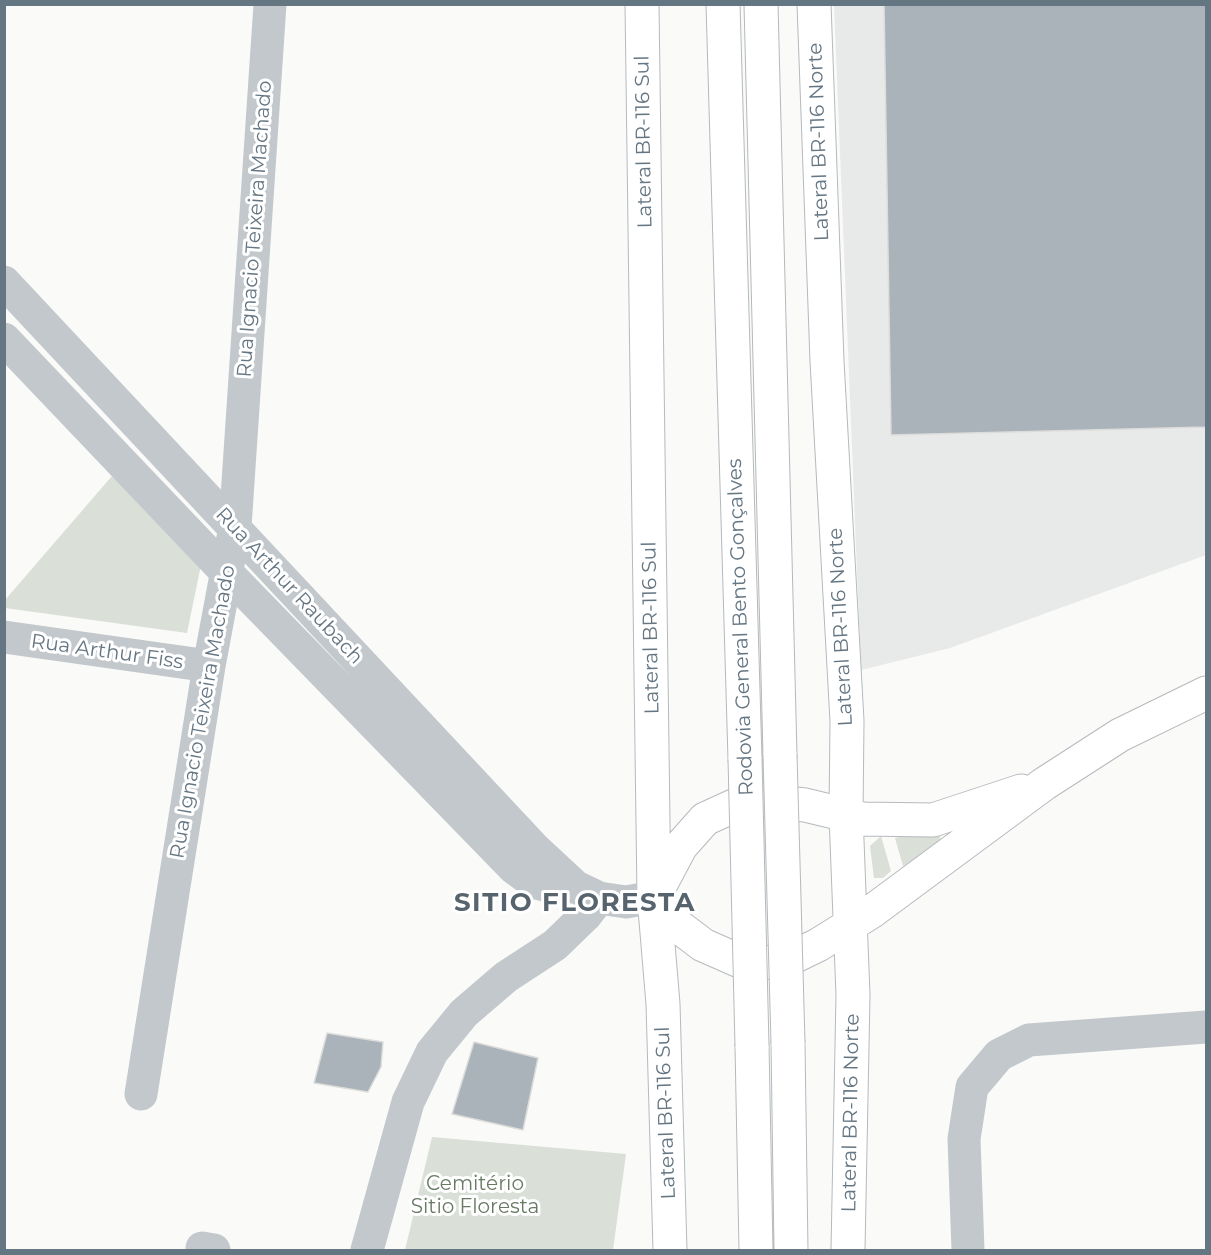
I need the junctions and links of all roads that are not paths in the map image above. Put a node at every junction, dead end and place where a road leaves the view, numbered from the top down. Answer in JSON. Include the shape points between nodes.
{"nodes":[{"id":1,"x":270,"y":4,"type":"edge"},
{"id":2,"x":642,"y":4,"type":"edge"},
{"id":3,"x":723,"y":4,"type":"edge"},
{"id":4,"x":761,"y":4,"type":"edge"},
{"id":5,"x":814,"y":4,"type":"edge"},
{"id":6,"x":9,"y":297,"type":"edge"},
{"id":7,"x":4,"y":339,"type":"edge"},
{"id":8,"x":235,"y":527,"type":"junction"},
{"id":9,"x":227,"y":573,"type":"junction"},
{"id":10,"x":4,"y":637,"type":"edge"},
{"id":11,"x":209,"y":666,"type":"junction"},
{"id":12,"x":1206,"y":693,"type":"edge"},
{"id":13,"x":1044,"y":784,"type":"junction"},
{"id":14,"x":846,"y":815,"type":"junction"},
{"id":15,"x":588,"y":892,"type":"junction"},
{"id":16,"x":654,"y":897,"type":"junction"},
{"id":17,"x":850,"y":924,"type":"junction"},
{"id":18,"x":1206,"y":1027,"type":"edge"},
{"id":19,"x":141,"y":1094,"type":"dead end"},
{"id":20,"x":367,"y":1251,"type":"edge"},
{"id":21,"x":670,"y":1251,"type":"edge"},
{"id":22,"x":756,"y":1251,"type":"edge"},
{"id":23,"x":791,"y":1251,"type":"edge"},
{"id":24,"x":848,"y":1251,"type":"edge"},
{"id":25,"x":968,"y":1251,"type":"edge"}],
"edges":[{"from":1,"to":8,"type":"street","name":"Rua Ignacio Teixeira Machado"},
{"from":2,"to":16,"type":"main road","name":"Lateral BR-116 Sul"},
{"from":3,"to":22,"type":"main road","name":"Rodovia General Bento Gonçalves","bridge":true},
{"from":4,"to":23,"type":"main road","name":"Rodovia General Bento Gonçalves","bridge":true},
{"from":5,"to":14,"type":"main road","name":"Lateral BR-116 Norte","via":[[827,361],[847,721]]},
{"from":6,"to":8,"type":"street","name":"Rua Arthur Raubach"},
{"from":7,"to":9,"type":"street","name":"Rua Arthur Raubach"},
{"from":8,"to":9,"type":"street","name":"Rua Ignacio Teixeira Machado"},
{"from":8,"to":15,"type":"street","name":"Rua Arthur Raubach","via":[[534,849]]},
{"from":9,"to":11,"type":"street","name":"Rua Ignacio Teixeira Machado"},
{"from":9,"to":15,"type":"street","name":"Rua Arthur Raubach","via":[[514,868],[533,882]]},
{"from":10,"to":11,"type":"street","name":"Rua Arthur Fiss"},
{"from":11,"to":19,"type":"street","name":"Rua Ignacio Teixeira Machado"},
{"from":12,"to":13,"type":"main road","via":[[1120,735]]},
{"from":13,"to":14,"type":"main road","via":[[933,820],[863,819]]},
{"from":13,"to":17,"type":"main road"},
{"from":14,"to":16,"type":"main road","via":[[805,805],[748,799],[705,819],[681,846]]},
{"from":14,"to":17,"type":"main road","name":"Lateral BR-116 Norte"},
{"from":15,"to":16,"type":"street","name":"Rua Arthur Raubach","via":[[626,902]]},
{"from":15,"to":20,"type":"street","via":[[585,916],[555,945],[506,977],[464,1013],[432,1052],[408,1102]]},
{"from":16,"to":17,"type":"main road","via":[[678,926],[703,945],[744,963],[783,962]]},
{"from":16,"to":21,"type":"main road","name":"Lateral BR-116 Sul","via":[[663,1004]]},
{"from":17,"to":24,"type":"main road","name":"Lateral BR-116 Norte","via":[[853,995]]},
{"from":18,"to":25,"type":"street","via":[[1029,1040],[999,1055],[972,1087],[964,1139]]}]}
